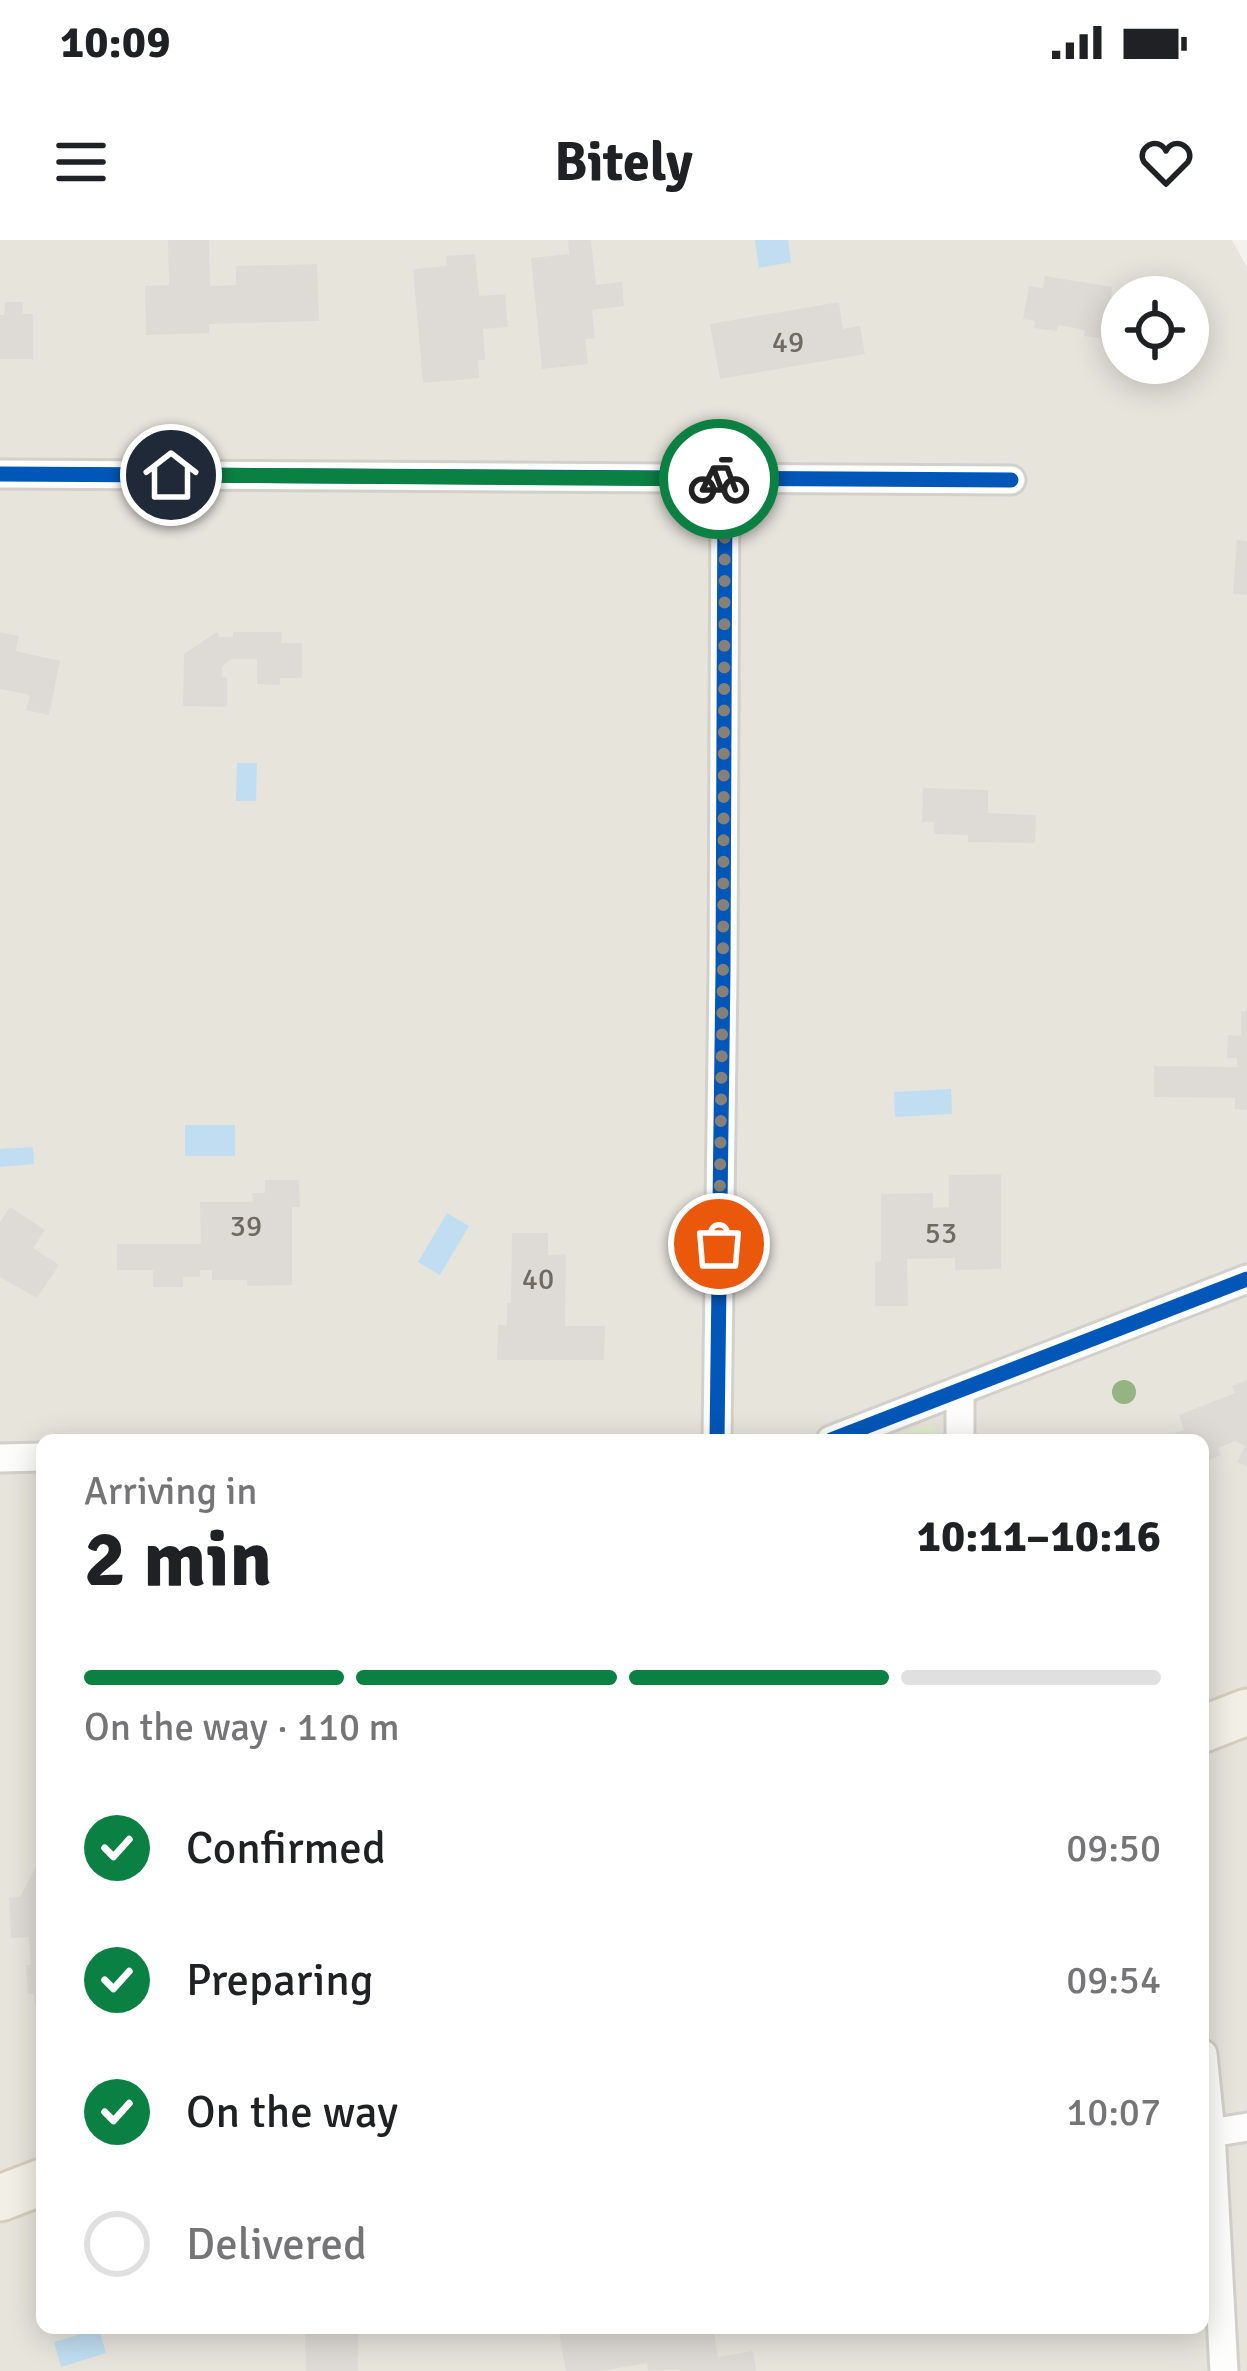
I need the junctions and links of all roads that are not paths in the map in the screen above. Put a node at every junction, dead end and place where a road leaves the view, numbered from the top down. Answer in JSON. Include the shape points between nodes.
{"nodes":[{"id":1,"x":0,"y":474,"type":"edge"},
{"id":2,"x":725,"y":479,"type":"junction"},
{"id":3,"x":1012,"y":480,"type":"dead end"},
{"id":4,"x":1247,"y":1280,"type":"edge"},
{"id":5,"x":960,"y":1390,"type":"junction"},
{"id":6,"x":717,"y":1434,"type":"edge"},
{"id":7,"x":846,"y":1434,"type":"edge"},
{"id":8,"x":960,"y":1434,"type":"edge"},
{"id":9,"x":36,"y":1457,"type":"edge"},
{"id":10,"x":0,"y":1458,"type":"edge"},
{"id":11,"x":1247,"y":1712,"type":"edge"},
{"id":12,"x":1209,"y":1727,"type":"edge"},
{"id":13,"x":1209,"y":2113,"type":"edge"},
{"id":14,"x":1247,"y":2127,"type":"edge"},
{"id":15,"x":1211,"y":2133,"type":"junction"},
{"id":16,"x":36,"y":2184,"type":"edge"},
{"id":17,"x":0,"y":2198,"type":"edge"},
{"id":18,"x":1224,"y":2371,"type":"edge"}],
"edges":[{"from":1,"to":2,"type":"street"},
{"from":2,"to":3,"type":"street"},
{"from":2,"to":6,"type":"street"},
{"from":4,"to":5,"type":"street"},
{"from":5,"to":7,"type":"street"},
{"from":5,"to":8,"type":"street"},
{"from":9,"to":10,"type":"street"},
{"from":11,"to":12,"type":"main road"},
{"from":13,"to":15,"type":"street"},
{"from":14,"to":15,"type":"street"},
{"from":15,"to":18,"type":"street"},
{"from":16,"to":17,"type":"main road"}]}
